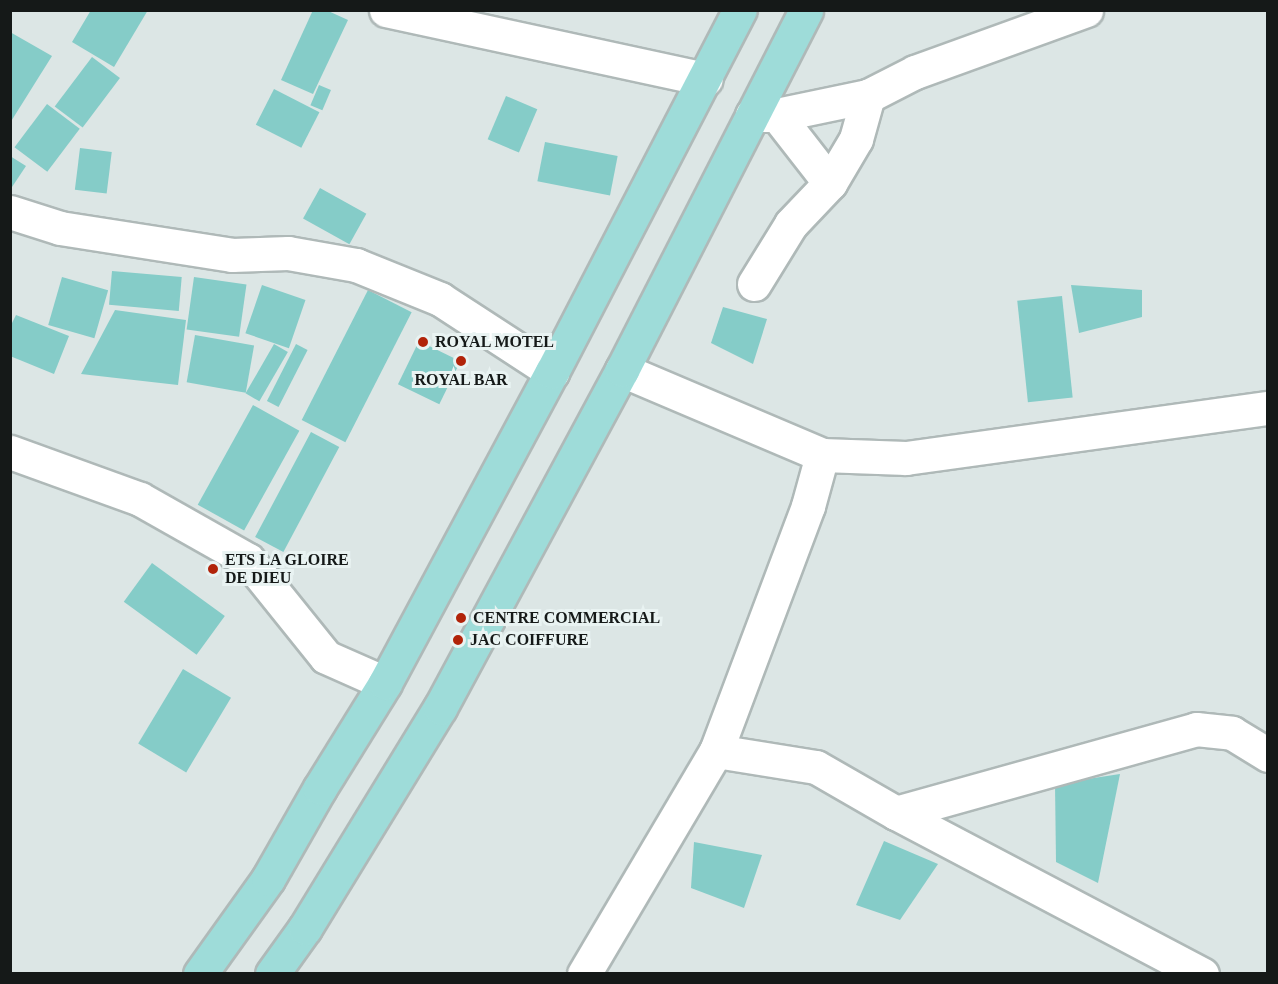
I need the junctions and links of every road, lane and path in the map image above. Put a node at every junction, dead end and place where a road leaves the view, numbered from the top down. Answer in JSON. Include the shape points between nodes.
{"nodes":[{"id":1,"x":387,"y":10,"type":"edge"},
{"id":2,"x":740,"y":10,"type":"edge"},
{"id":3,"x":806,"y":10,"type":"edge"},
{"id":4,"x":1086,"y":10,"type":"edge"},
{"id":5,"x":706,"y":79,"type":"junction"},
{"id":6,"x":868,"y":96,"type":"junction"},
{"id":7,"x":764,"y":115,"type":"junction"},
{"id":8,"x":830,"y":183,"type":"junction"},
{"id":9,"x":10,"y":212,"type":"edge"},
{"id":10,"x":754,"y":284,"type":"dead end"},
{"id":11,"x":622,"y":370,"type":"junction"},
{"id":12,"x":552,"y":372,"type":"junction"},
{"id":13,"x":1268,"y":408,"type":"edge"},
{"id":14,"x":822,"y":455,"type":"junction"},
{"id":15,"x":16,"y":462,"type":"edge"},
{"id":16,"x":385,"y":683,"type":"junction"},
{"id":17,"x":716,"y":752,"type":"junction"},
{"id":18,"x":1268,"y":755,"type":"edge"},
{"id":19,"x":896,"y":813,"type":"junction"},
{"id":20,"x":585,"y":973,"type":"edge"},
{"id":21,"x":200,"y":974,"type":"edge"},
{"id":22,"x":272,"y":974,"type":"edge"},
{"id":23,"x":1202,"y":974,"type":"edge"}],
"edges":[{"from":1,"to":5,"type":"street"},
{"from":2,"to":5,"type":"main road"},
{"from":3,"to":7,"type":"main road"},
{"from":4,"to":6,"type":"street","via":[[915,72]]},
{"from":5,"to":12,"type":"main road"},
{"from":6,"to":7,"type":"street"},
{"from":6,"to":8,"type":"street","via":[[856,139]]},
{"from":7,"to":8,"type":"street"},
{"from":7,"to":11,"type":"main road"},
{"from":8,"to":10,"type":"street","via":[[791,225]]},
{"from":9,"to":12,"type":"street","via":[[72,230],[232,255],[288,253],[356,265],[440,299]]},
{"from":11,"to":14,"type":"street"},
{"from":11,"to":22,"type":"main road","via":[[440,708],[305,928]]},
{"from":12,"to":16,"type":"main road"},
{"from":13,"to":14,"type":"street","via":[[906,458]]},
{"from":14,"to":17,"type":"street","via":[[808,506]]},
{"from":15,"to":16,"type":"street","via":[[140,500],[248,560],[326,657]]},
{"from":16,"to":21,"type":"main road","via":[[268,879]]},
{"from":17,"to":19,"type":"street","via":[[816,767]]},
{"from":17,"to":20,"type":"street"},
{"from":18,"to":19,"type":"street","via":[[1232,734],[1196,729]]},
{"from":19,"to":23,"type":"street"}]}
